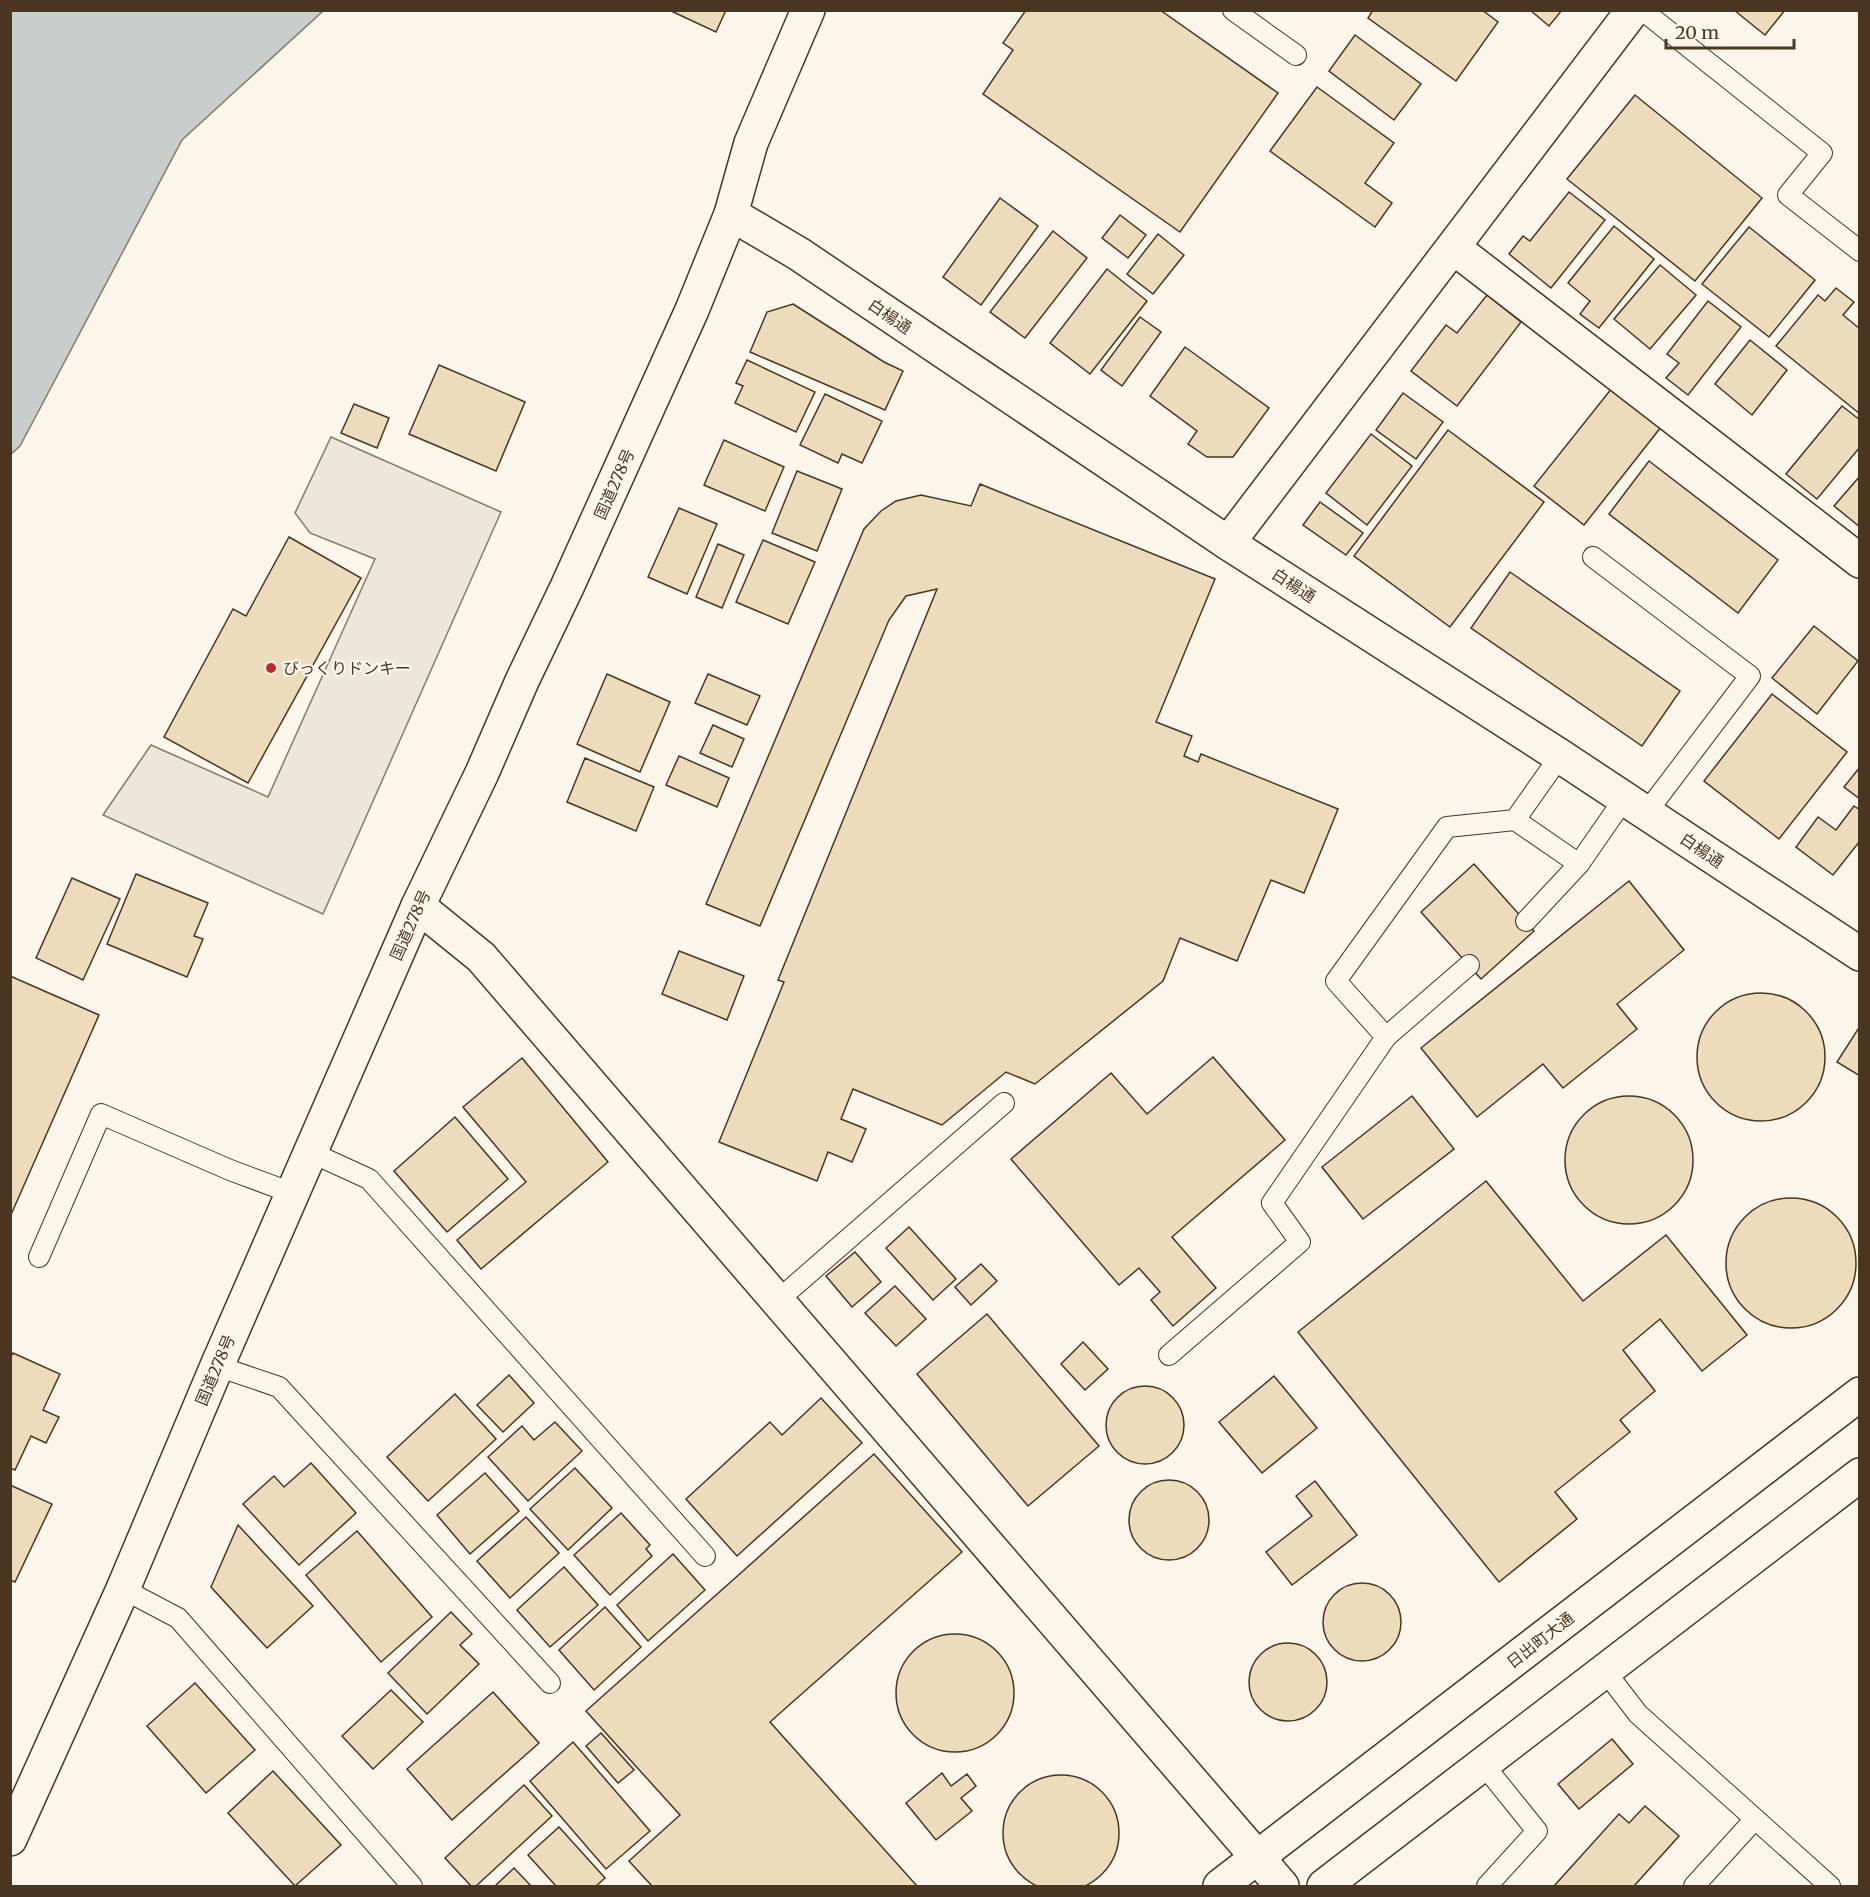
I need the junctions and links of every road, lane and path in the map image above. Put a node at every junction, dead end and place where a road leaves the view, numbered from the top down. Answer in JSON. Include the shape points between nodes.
{"nodes":[{"id":1,"x":808,"y":10,"type":"edge"},
{"id":2,"x":1233,"y":10,"type":"edge"},
{"id":3,"x":1633,"y":10,"type":"edge"},
{"id":4,"x":1642,"y":10,"type":"edge"},
{"id":5,"x":1296,"y":55,"type":"dead end"},
{"id":6,"x":731,"y":214,"type":"junction"},
{"id":7,"x":1454,"y":248,"type":"junction"},
{"id":8,"x":1860,"y":251,"type":"edge"},
{"id":9,"x":1228,"y":543,"type":"junction"},
{"id":10,"x":1593,"y":557,"type":"dead end"},
{"id":11,"x":1860,"y":561,"type":"edge"},
{"id":12,"x":1560,"y":756,"type":"junction"},
{"id":13,"x":1635,"y":806,"type":"junction"},
{"id":14,"x":1515,"y":820,"type":"junction"},
{"id":15,"x":1579,"y":864,"type":"junction"},
{"id":16,"x":418,"y":906,"type":"junction"},
{"id":17,"x":1526,"y":921,"type":"dead end"},
{"id":18,"x":1860,"y":954,"type":"edge"},
{"id":19,"x":1469,"y":965,"type":"dead end"},
{"id":20,"x":1386,"y":1037,"type":"junction"},
{"id":21,"x":1004,"y":1103,"type":"dead end"},
{"id":22,"x":310,"y":1152,"type":"junction"},
{"id":23,"x":292,"y":1193,"type":"junction"},
{"id":24,"x":39,"y":1257,"type":"dead end"},
{"id":25,"x":777,"y":1302,"type":"junction"},
{"id":26,"x":1169,"y":1355,"type":"dead end"},
{"id":27,"x":217,"y":1366,"type":"junction"},
{"id":28,"x":1860,"y":1394,"type":"edge"},
{"id":29,"x":1860,"y":1475,"type":"edge"},
{"id":30,"x":705,"y":1556,"type":"dead end"},
{"id":31,"x":123,"y":1589,"type":"junction"},
{"id":32,"x":1605,"y":1671,"type":"junction"},
{"id":33,"x":550,"y":1683,"type":"dead end"},
{"id":34,"x":1483,"y":1764,"type":"junction"},
{"id":35,"x":1755,"y":1819,"type":"junction"},
{"id":36,"x":10,"y":1839,"type":"edge"},
{"id":37,"x":1257,"y":1858,"type":"junction"},
{"id":38,"x":412,"y":1887,"type":"edge"},
{"id":39,"x":1220,"y":1887,"type":"edge"},
{"id":40,"x":1282,"y":1887,"type":"edge"},
{"id":41,"x":1324,"y":1887,"type":"edge"},
{"id":42,"x":1487,"y":1887,"type":"edge"},
{"id":43,"x":1694,"y":1887,"type":"edge"},
{"id":44,"x":1830,"y":1887,"type":"edge"}],
"edges":[{"from":1,"to":6,"type":"main road","name":"国道278号","via":[[751,143]]},
{"from":2,"to":5,"type":"lane"},
{"from":3,"to":7,"type":"main road"},
{"from":4,"to":8,"type":"lane","via":[[1822,153],[1788,195]]},
{"from":6,"to":9,"type":"main road","name":"白楊通","via":[[799,254]]},
{"from":6,"to":16,"type":"main road","name":"国道278号","via":[[582,555]]},
{"from":7,"to":9,"type":"main road"},
{"from":7,"to":11,"type":"main road"},
{"from":9,"to":12,"type":"main road","name":"白楊通"},
{"from":10,"to":13,"type":"lane","via":[[1750,676]]},
{"from":12,"to":13,"type":"main road","name":"白楊通"},
{"from":12,"to":14,"type":"lane"},
{"from":13,"to":15,"type":"lane"},
{"from":13,"to":18,"type":"main road","name":"白楊通"},
{"from":14,"to":15,"type":"lane"},
{"from":14,"to":20,"type":"lane","via":[[1447,827],[1336,981]]},
{"from":15,"to":17,"type":"lane"},
{"from":16,"to":22,"type":"main road","name":"国道278号"},
{"from":16,"to":25,"type":"main road","via":[[481,957]]},
{"from":19,"to":20,"type":"lane"},
{"from":20,"to":26,"type":"lane","via":[[1272,1203],[1300,1242]]},
{"from":21,"to":25,"type":"lane"},
{"from":22,"to":23,"type":"main road","name":"国道278号"},
{"from":22,"to":30,"type":"lane","via":[[369,1179]]},
{"from":23,"to":24,"type":"lane","via":[[101,1114]]},
{"from":23,"to":27,"type":"main road","name":"国道278号"},
{"from":25,"to":37,"type":"main road"},
{"from":27,"to":31,"type":"main road","name":"国道278号"},
{"from":27,"to":33,"type":"lane","via":[[279,1388]]},
{"from":28,"to":37,"type":"main road","name":"日出町大通"},
{"from":29,"to":32,"type":"main road"},
{"from":31,"to":36,"type":"main road","name":"国道278号"},
{"from":31,"to":38,"type":"lane","via":[[178,1618]]},
{"from":32,"to":34,"type":"main road"},
{"from":32,"to":35,"type":"lane","via":[[1638,1714]]},
{"from":34,"to":41,"type":"main road"},
{"from":34,"to":42,"type":"lane","via":[[1537,1831]]},
{"from":35,"to":43,"type":"lane"},
{"from":35,"to":44,"type":"lane"},
{"from":37,"to":39,"type":"main road","name":"日出町大通"},
{"from":37,"to":40,"type":"main road"}]}
